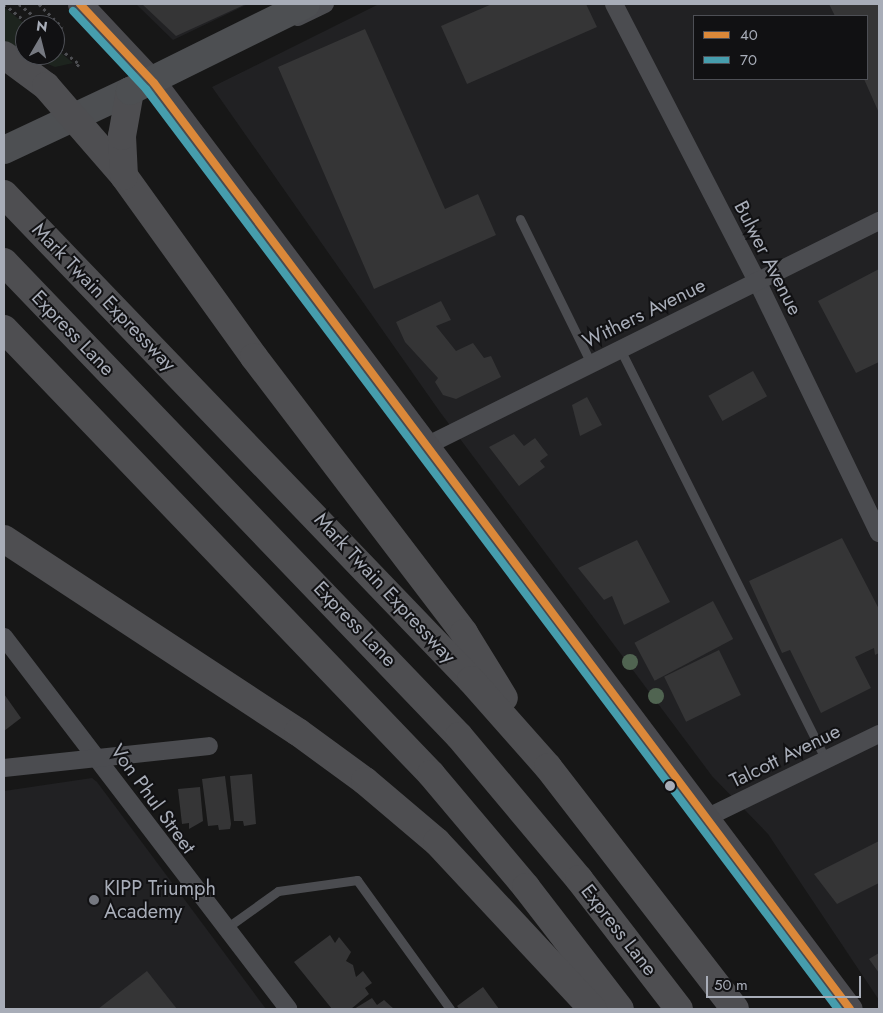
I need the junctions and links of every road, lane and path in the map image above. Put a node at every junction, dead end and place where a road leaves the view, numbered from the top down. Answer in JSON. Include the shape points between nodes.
{"nodes":[{"id":1,"x":4,"y":4,"type":"edge"},
{"id":2,"x":19,"y":4,"type":"edge"},
{"id":3,"x":38,"y":4,"type":"edge"},
{"id":4,"x":80,"y":4,"type":"edge"},
{"id":5,"x":306,"y":4,"type":"edge"},
{"id":6,"x":325,"y":4,"type":"edge"},
{"id":7,"x":614,"y":4,"type":"edge"},
{"id":8,"x":18,"y":15,"type":"edge"},
{"id":9,"x":33,"y":15,"type":"edge"},
{"id":10,"x":49,"y":15,"type":"edge"},
{"id":11,"x":65,"y":53,"type":"edge"},
{"id":12,"x":4,"y":55,"type":"edge"},
{"id":13,"x":75,"y":68,"type":"dead end"},
{"id":14,"x":142,"y":87,"type":"junction"},
{"id":15,"x":73,"y":117,"type":"junction"},
{"id":16,"x":4,"y":150,"type":"edge"},
{"id":17,"x":124,"y":176,"type":"junction"},
{"id":18,"x":4,"y":194,"type":"edge"},
{"id":19,"x":520,"y":219,"type":"dead end"},
{"id":20,"x":879,"y":221,"type":"edge"},
{"id":21,"x":4,"y":262,"type":"edge"},
{"id":22,"x":757,"y":281,"type":"junction"},
{"id":23,"x":4,"y":329,"type":"edge"},
{"id":24,"x":620,"y":349,"type":"junction"},
{"id":25,"x":591,"y":363,"type":"junction"},
{"id":26,"x":428,"y":445,"type":"junction"},
{"id":27,"x":879,"y":533,"type":"edge"},
{"id":28,"x":4,"y":540,"type":"edge"},
{"id":29,"x":4,"y":636,"type":"edge"},
{"id":30,"x":879,"y":734,"type":"edge"},
{"id":31,"x":209,"y":746,"type":"dead end"},
{"id":32,"x":97,"y":758,"type":"junction"},
{"id":33,"x":826,"y":760,"type":"junction"},
{"id":34,"x":548,"y":767,"type":"junction"},
{"id":35,"x":4,"y":768,"type":"edge"},
{"id":36,"x":708,"y":817,"type":"junction"},
{"id":37,"x":225,"y":929,"type":"junction"},
{"id":38,"x":288,"y":1009,"type":"edge"},
{"id":39,"x":450,"y":1009,"type":"edge"},
{"id":40,"x":593,"y":1009,"type":"edge"},
{"id":41,"x":620,"y":1009,"type":"edge"},
{"id":42,"x":679,"y":1009,"type":"edge"},
{"id":43,"x":734,"y":1009,"type":"edge"},
{"id":44,"x":850,"y":1009,"type":"edge"}],
"edges":[{"from":1,"to":8,"type":"path"},
{"from":2,"to":9,"type":"path"},
{"from":3,"to":10,"type":"path"},
{"from":4,"to":14,"type":"main road"},
{"from":5,"to":14,"type":"main road","bridge":true},
{"from":6,"to":14,"type":"street"},
{"from":7,"to":22,"type":"street","name":"Bulwer Avenue"},
{"from":11,"to":13,"type":"path","via":[[79,64]]},
{"from":12,"to":15,"type":"highway","via":[[46,86]]},
{"from":14,"to":15,"type":"main road"},
{"from":14,"to":17,"type":"highway","via":[[122,136]]},
{"from":14,"to":26,"type":"main road"},
{"from":15,"to":16,"type":"main road"},
{"from":15,"to":17,"type":"highway"},
{"from":17,"to":34,"type":"highway","via":[[254,357],[464,633]]},
{"from":18,"to":34,"type":"highway","name":"Mark Twain Expressway","via":[[419,622]]},
{"from":19,"to":25,"type":"lane"},
{"from":20,"to":22,"type":"street","name":"Withers Avenue"},
{"from":21,"to":42,"type":"highway","name":"Express Lane","via":[[459,736],[579,879]]},
{"from":22,"to":24,"type":"street","name":"Withers Avenue"},
{"from":22,"to":27,"type":"street","name":"Bulwer Avenue"},
{"from":23,"to":41,"type":"highway","via":[[384,722],[526,886]]},
{"from":24,"to":25,"type":"street","name":"Withers Avenue"},
{"from":24,"to":33,"type":"lane"},
{"from":25,"to":26,"type":"street","name":"Withers Avenue"},
{"from":26,"to":36,"type":"main road"},
{"from":28,"to":40,"type":"highway","via":[[298,732],[364,781],[437,842]]},
{"from":29,"to":32,"type":"street","name":"Von Phul Street"},
{"from":30,"to":33,"type":"street","name":"Talcott Avenue"},
{"from":31,"to":32,"type":"street"},
{"from":32,"to":35,"type":"street"},
{"from":32,"to":37,"type":"street","name":"Von Phul Street"},
{"from":33,"to":36,"type":"street","name":"Talcott Avenue"},
{"from":34,"to":43,"type":"highway","name":"Mark Twain Expressway"},
{"from":36,"to":44,"type":"main road"},
{"from":37,"to":38,"type":"street","name":"Von Phul Street"},
{"from":37,"to":39,"type":"lane","via":[[278,891],[357,880]]}]}
